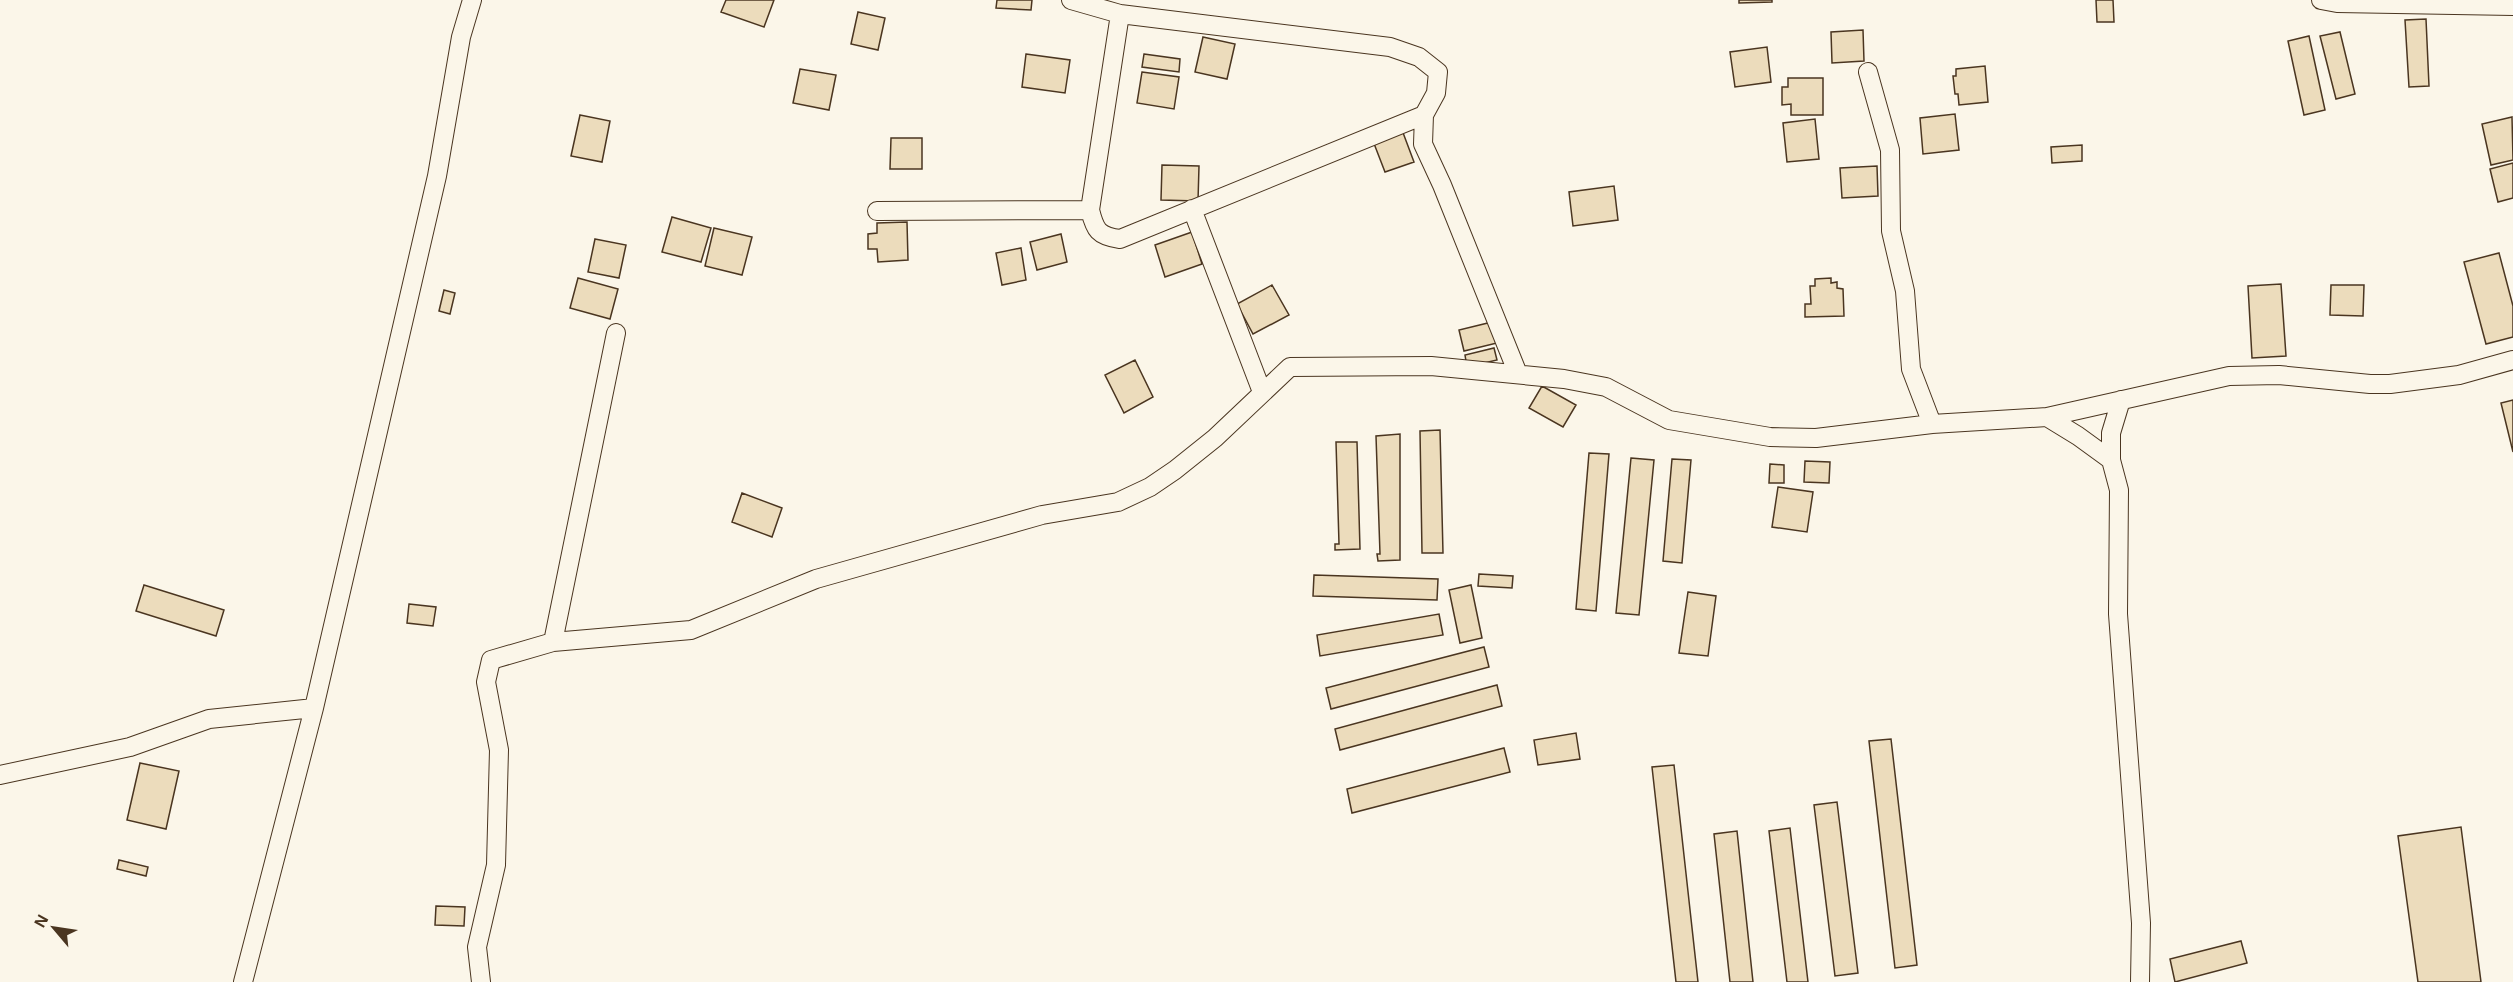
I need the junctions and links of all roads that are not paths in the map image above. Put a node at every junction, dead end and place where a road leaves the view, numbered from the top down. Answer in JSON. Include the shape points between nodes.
{"nodes":[{"id":1,"x":472,"y":0,"type":"edge"},
{"id":2,"x":1071,"y":0,"type":"edge"},
{"id":3,"x":2321,"y":0,"type":"edge"},
{"id":4,"x":2513,"y":6,"type":"edge"},
{"id":5,"x":1120,"y":14,"type":"junction"},
{"id":6,"x":1869,"y":72,"type":"dead end"},
{"id":7,"x":1424,"y":115,"type":"junction"},
{"id":8,"x":1192,"y":209,"type":"junction"},
{"id":9,"x":1090,"y":210,"type":"junction"},
{"id":10,"x":877,"y":211,"type":"dead end"},
{"id":11,"x":616,"y":333,"type":"dead end"},
{"id":12,"x":2513,"y":360,"type":"edge"},
{"id":13,"x":1518,"y":374,"type":"junction"},
{"id":14,"x":1262,"y":392,"type":"junction"},
{"id":15,"x":2121,"y":400,"type":"junction"},
{"id":16,"x":2047,"y":417,"type":"junction"},
{"id":17,"x":1932,"y":424,"type":"junction"},
{"id":18,"x":2111,"y":460,"type":"junction"},
{"id":19,"x":553,"y":642,"type":"junction"},
{"id":20,"x":314,"y":708,"type":"junction"},
{"id":21,"x":0,"y":775,"type":"edge"},
{"id":22,"x":243,"y":982,"type":"edge"},
{"id":23,"x":481,"y":982,"type":"edge"},
{"id":24,"x":2140,"y":982,"type":"edge"}],
"edges":[{"from":1,"to":20,"type":"street","via":[[461,37],[437,176]]},
{"from":2,"to":5,"type":"street"},
{"from":3,"to":4,"type":"street"},
{"from":5,"to":7,"type":"street","via":[[1390,47],[1419,57],[1438,72],[1436,93]]},
{"from":5,"to":9,"type":"street"},
{"from":6,"to":17,"type":"street","via":[[1890,150],[1891,231],[1905,291],[1911,369]]},
{"from":7,"to":8,"type":"street"},
{"from":7,"to":13,"type":"street","via":[[1423,144]]},
{"from":8,"to":9,"type":"street","via":[[1120,239],[1105,237],[1094,227]]},
{"from":8,"to":14,"type":"street"},
{"from":9,"to":10,"type":"street"},
{"from":11,"to":19,"type":"street"},
{"from":12,"to":15,"type":"street","via":[[2459,375],[2390,384],[2279,375],[2229,376]]},
{"from":13,"to":14,"type":"street","via":[[1431,366],[1290,367]]},
{"from":13,"to":17,"type":"street","via":[[1606,387],[1669,420],[1770,437],[1816,438]]},
{"from":14,"to":19,"type":"street","via":[[1175,470],[1118,502],[1042,515],[816,579],[691,630]]},
{"from":15,"to":16,"type":"street"},
{"from":15,"to":18,"type":"street","via":[[2111,433]]},
{"from":16,"to":17,"type":"street"},
{"from":16,"to":18,"type":"street"},
{"from":18,"to":24,"type":"street","via":[[2119,490],[2118,614],[2141,923]]},
{"from":19,"to":23,"type":"street","via":[[491,660],[486,682],[499,750],[496,865],[477,947]]},
{"from":20,"to":21,"type":"street","via":[[208,719],[130,747]]},
{"from":20,"to":22,"type":"street"}]}
